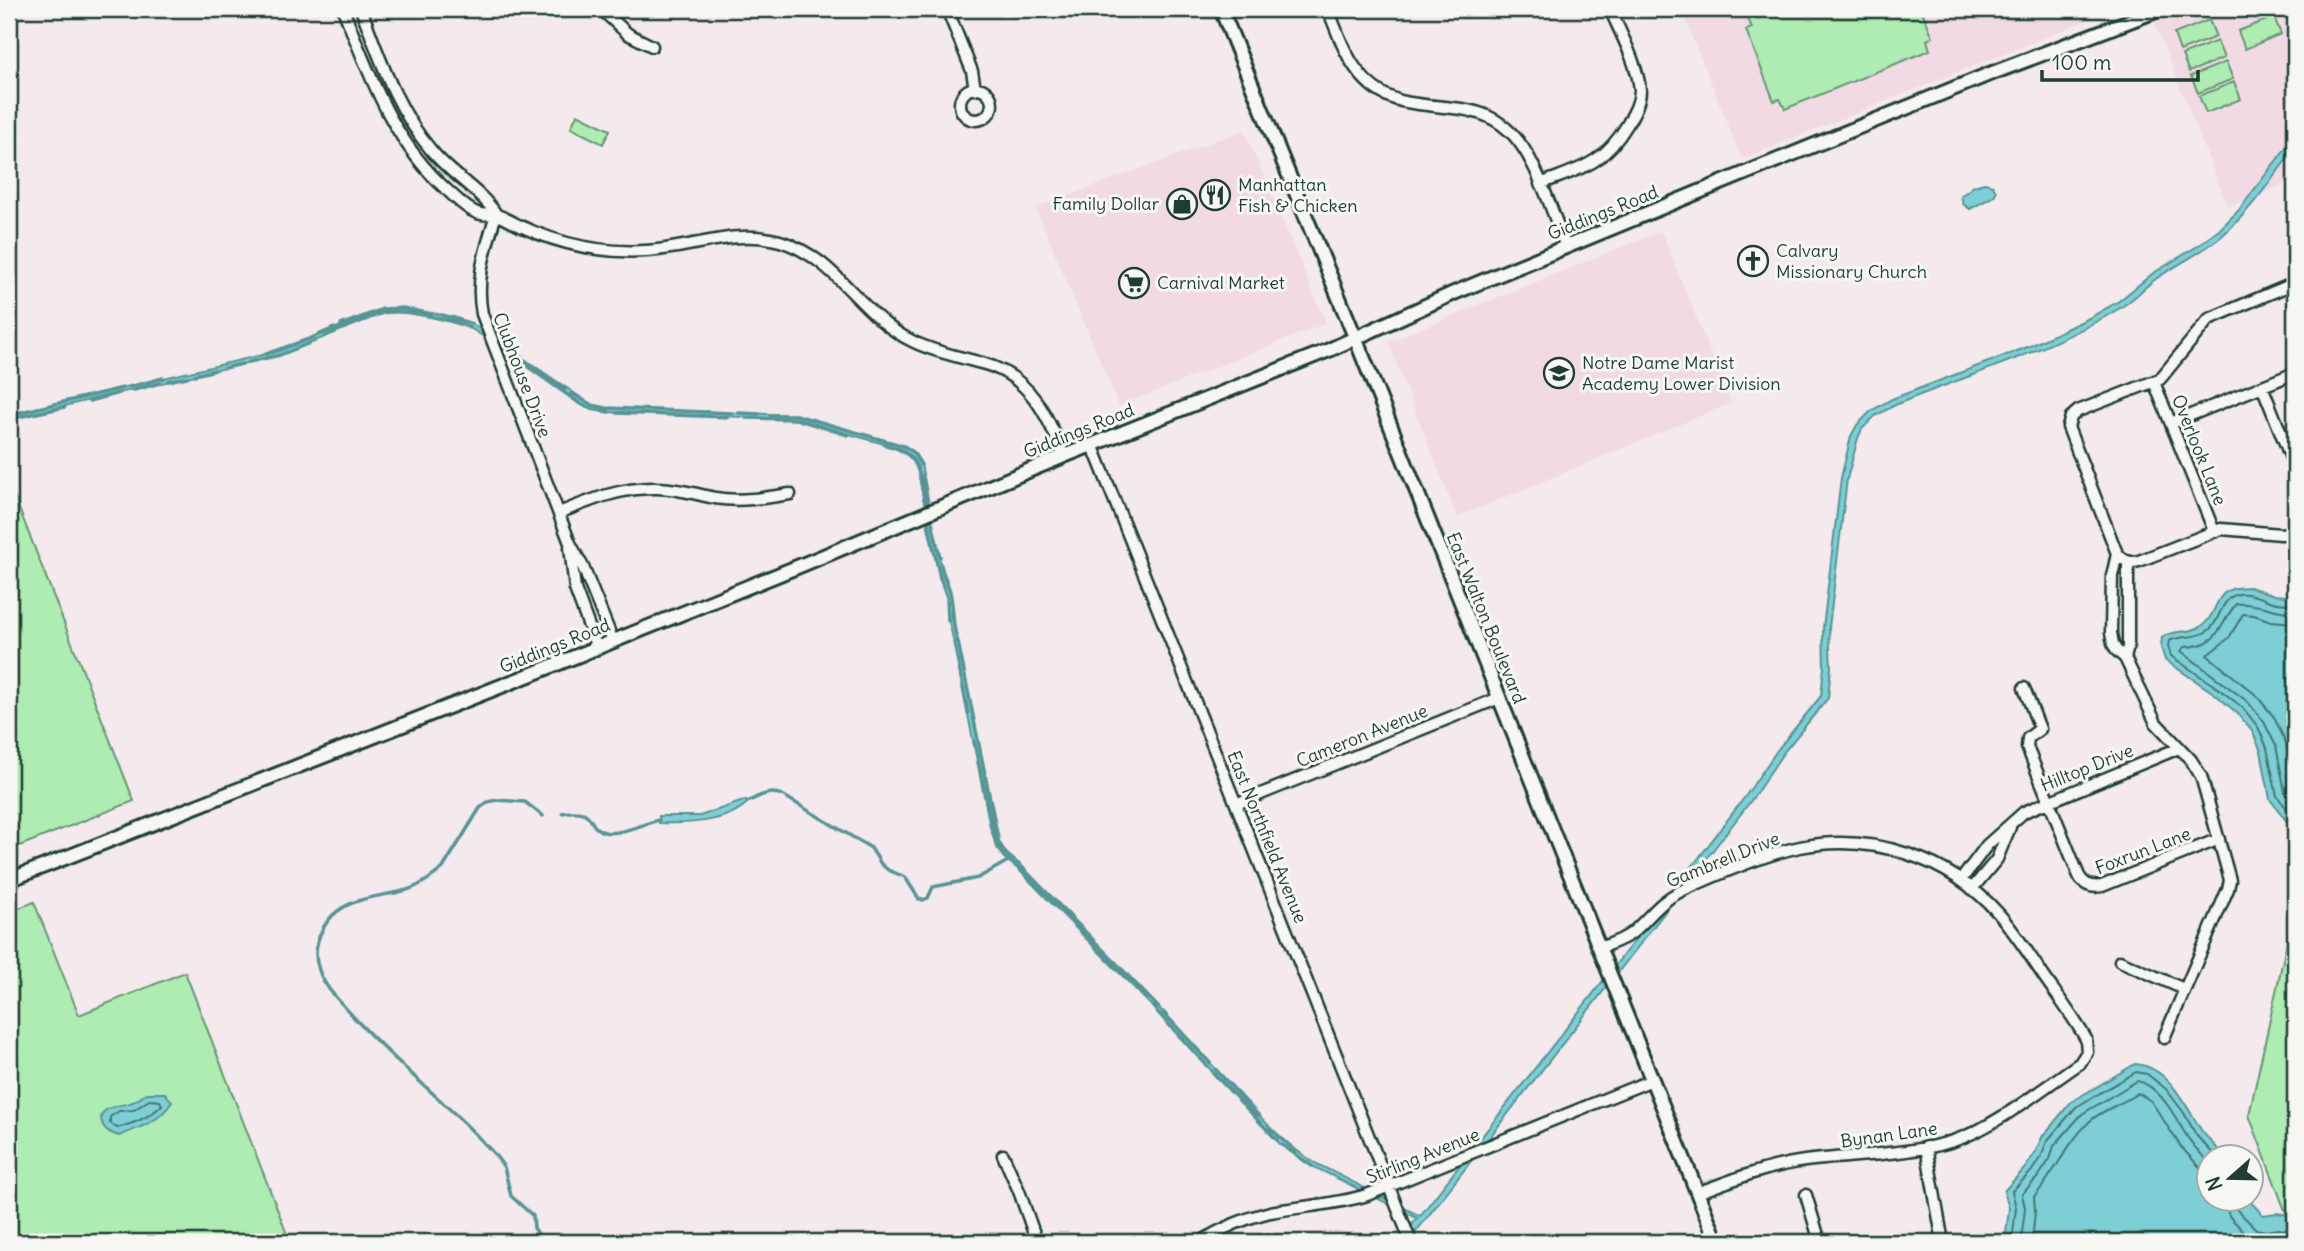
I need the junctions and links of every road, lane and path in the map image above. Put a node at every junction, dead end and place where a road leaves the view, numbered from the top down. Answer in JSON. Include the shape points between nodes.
{"nodes":[{"id":1,"x":343,"y":9,"type":"edge"},
{"id":2,"x":361,"y":9,"type":"edge"},
{"id":3,"x":601,"y":9,"type":"edge"},
{"id":4,"x":947,"y":9,"type":"edge"},
{"id":5,"x":1221,"y":9,"type":"edge"},
{"id":6,"x":1328,"y":9,"type":"edge"},
{"id":7,"x":1610,"y":9,"type":"edge"},
{"id":8,"x":2161,"y":9,"type":"edge"},
{"id":9,"x":652,"y":46,"type":"dead end"},
{"id":10,"x":378,"y":52,"type":"junction"},
{"id":11,"x":363,"y":58,"type":"junction"},
{"id":12,"x":975,"y":89,"type":"dead end"},
{"id":13,"x":404,"y":112,"type":"junction"},
{"id":14,"x":390,"y":120,"type":"junction"},
{"id":15,"x":446,"y":166,"type":"junction"},
{"id":16,"x":434,"y":178,"type":"junction"},
{"id":17,"x":1541,"y":184,"type":"junction"},
{"id":18,"x":496,"y":214,"type":"junction"},
{"id":19,"x":1566,"y":247,"type":"junction"},
{"id":20,"x":2295,"y":283,"type":"edge"},
{"id":21,"x":1355,"y":337,"type":"junction"},
{"id":22,"x":2295,"y":373,"type":"edge"},
{"id":23,"x":2154,"y":382,"type":"junction"},
{"id":24,"x":2262,"y":386,"type":"junction"},
{"id":25,"x":2171,"y":423,"type":"junction"},
{"id":26,"x":1093,"y":444,"type":"junction"},
{"id":27,"x":1065,"y":456,"type":"junction"},
{"id":28,"x":2295,"y":468,"type":"edge"},
{"id":29,"x":790,"y":494,"type":"dead end"},
{"id":30,"x":559,"y":513,"type":"junction"},
{"id":31,"x":2214,"y":531,"type":"junction"},
{"id":32,"x":2295,"y":532,"type":"edge"},
{"id":33,"x":570,"y":543,"type":"junction"},
{"id":34,"x":2117,"y":554,"type":"junction"},
{"id":35,"x":2128,"y":562,"type":"junction"},
{"id":36,"x":613,"y":641,"type":"junction"},
{"id":37,"x":597,"y":648,"type":"junction"},
{"id":38,"x":2125,"y":658,"type":"junction"},
{"id":39,"x":2024,"y":688,"type":"dead end"},
{"id":40,"x":1499,"y":698,"type":"junction"},
{"id":41,"x":2179,"y":748,"type":"junction"},
{"id":42,"x":2049,"y":801,"type":"junction"},
{"id":43,"x":1236,"y":804,"type":"junction"},
{"id":44,"x":2011,"y":825,"type":"junction"},
{"id":45,"x":2219,"y":839,"type":"junction"},
{"id":46,"x":9,"y":880,"type":"edge"},
{"id":47,"x":1961,"y":880,"type":"junction"},
{"id":48,"x":1972,"y":889,"type":"junction"},
{"id":49,"x":1599,"y":948,"type":"junction"},
{"id":50,"x":2120,"y":961,"type":"dead end"},
{"id":51,"x":2184,"y":989,"type":"junction"},
{"id":52,"x":2085,"y":1037,"type":"joint"},
{"id":53,"x":2164,"y":1038,"type":"dead end"},
{"id":54,"x":1652,"y":1080,"type":"junction"},
{"id":55,"x":1926,"y":1147,"type":"junction"},
{"id":56,"x":1003,"y":1155,"type":"dead end"},
{"id":57,"x":1389,"y":1186,"type":"junction"},
{"id":58,"x":1697,"y":1194,"type":"junction"},
{"id":59,"x":1806,"y":1195,"type":"dead end"},
{"id":60,"x":1037,"y":1242,"type":"edge"},
{"id":61,"x":1200,"y":1242,"type":"edge"},
{"id":62,"x":1412,"y":1242,"type":"edge"},
{"id":63,"x":1717,"y":1242,"type":"edge"},
{"id":64,"x":1820,"y":1242,"type":"edge"},
{"id":65,"x":1943,"y":1242,"type":"edge"}],
"edges":[{"from":1,"to":11,"type":"street"},
{"from":2,"to":10,"type":"street"},
{"from":3,"to":9,"type":"street","via":[[628,34]]},
{"from":4,"to":12,"type":"street"},
{"from":5,"to":21,"type":"street","name":"East Walton Boulevard"},
{"from":6,"to":17,"type":"street","via":[[1348,58],[1371,86],[1402,101],[1470,110],[1493,119],[1522,145]]},
{"from":7,"to":17,"type":"street","via":[[1638,80],[1636,107],[1617,141],[1601,158]]},
{"from":8,"to":19,"type":"street","name":"Giddings Road"},
{"from":10,"to":11,"type":"street"},
{"from":10,"to":13,"type":"street"},
{"from":11,"to":14,"type":"street"},
{"from":13,"to":14,"type":"street"},
{"from":13,"to":15,"type":"street"},
{"from":14,"to":16,"type":"street"},
{"from":15,"to":16,"type":"street"},
{"from":15,"to":18,"type":"street"},
{"from":16,"to":18,"type":"street","via":[[477,213]]},
{"from":17,"to":19,"type":"street"},
{"from":18,"to":27,"type":"street","via":[[553,240],[608,251],[655,251],[737,236],[793,246],[827,266],[870,312],[902,336],[1016,379],[1039,403]]},
{"from":18,"to":30,"type":"street","name":"Clubhouse Drive","via":[[481,267],[482,314]]},
{"from":19,"to":21,"type":"street","name":"Giddings Road"},
{"from":20,"to":23,"type":"street","via":[[2209,319]]},
{"from":21,"to":26,"type":"street","name":"Giddings Road"},
{"from":21,"to":40,"type":"street","name":"East Walton Boulevard"},
{"from":22,"to":24,"type":"street"},
{"from":23,"to":25,"type":"street","name":"Overlook Lane"},
{"from":23,"to":34,"type":"street","via":[[2078,411],[2068,424]]},
{"from":24,"to":25,"type":"street"},
{"from":24,"to":28,"type":"street"},
{"from":25,"to":31,"type":"street","name":"Overlook Lane"},
{"from":26,"to":27,"type":"street","name":"Giddings Road"},
{"from":26,"to":43,"type":"street","name":"East Northfield Avenue"},
{"from":27,"to":36,"type":"street","name":"Giddings Road"},
{"from":29,"to":30,"type":"street","via":[[735,500],[643,488],[608,494]]},
{"from":30,"to":33,"type":"street","name":"Clubhouse Drive"},
{"from":31,"to":32,"type":"street"},
{"from":31,"to":35,"type":"street"},
{"from":33,"to":36,"type":"street","name":"Clubhouse Drive"},
{"from":33,"to":37,"type":"street","name":"Clubhouse Drive","via":[[575,589]]},
{"from":34,"to":35,"type":"street"},
{"from":34,"to":38,"type":"street","via":[[2111,638]]},
{"from":35,"to":38,"type":"street"},
{"from":36,"to":37,"type":"street","name":"Giddings Road"},
{"from":37,"to":46,"type":"street","name":"Giddings Road"},
{"from":38,"to":41,"type":"street","via":[[2154,719]]},
{"from":39,"to":42,"type":"street","via":[[2040,729],[2031,734],[2027,747]]},
{"from":40,"to":43,"type":"street","name":"Cameron Avenue"},
{"from":40,"to":49,"type":"street","name":"East Walton Boulevard"},
{"from":41,"to":42,"type":"street","name":"Hilltop Drive"},
{"from":41,"to":45,"type":"street","via":[[2203,781]]},
{"from":42,"to":44,"type":"street","name":"Hilltop Drive","via":[[2024,812]]},
{"from":42,"to":45,"type":"street","name":"Foxrun Lane","via":[[2081,880],[2092,887]]},
{"from":43,"to":57,"type":"street","name":"East Northfield Avenue"},
{"from":44,"to":47,"type":"street","name":"Hilltop Drive","via":[[1987,845]]},
{"from":44,"to":48,"type":"street","via":[[1997,859]]},
{"from":45,"to":51,"type":"street","via":[[2230,883]]},
{"from":47,"to":48,"type":"street","name":"Gambrell Drive"},
{"from":47,"to":49,"type":"street","name":"Gambrell Drive","via":[[1892,849],[1847,843],[1802,847],[1675,894],[1628,936]]},
{"from":48,"to":52,"type":"street","name":"Gambrell Drive","via":[[2015,933]]},
{"from":49,"to":54,"type":"street","name":"East Walton Boulevard"},
{"from":50,"to":51,"type":"street"},
{"from":51,"to":53,"type":"street"},
{"from":52,"to":55,"type":"street","name":"Bynan Lane","via":[[2088,1050],[2080,1063],[1980,1130]]},
{"from":54,"to":57,"type":"street","name":"Stirling Avenue"},
{"from":54,"to":58,"type":"street","name":"East Walton Boulevard"},
{"from":55,"to":58,"type":"street","name":"Bynan Lane","via":[[1783,1165]]},
{"from":55,"to":65,"type":"street"},
{"from":56,"to":60,"type":"street"},
{"from":57,"to":61,"type":"street","name":"Stirling Avenue","via":[[1337,1203],[1256,1216]]},
{"from":57,"to":62,"type":"street","name":"East Northfield Avenue"},
{"from":58,"to":63,"type":"street","name":"East Walton Boulevard"},
{"from":59,"to":64,"type":"street"}]}
